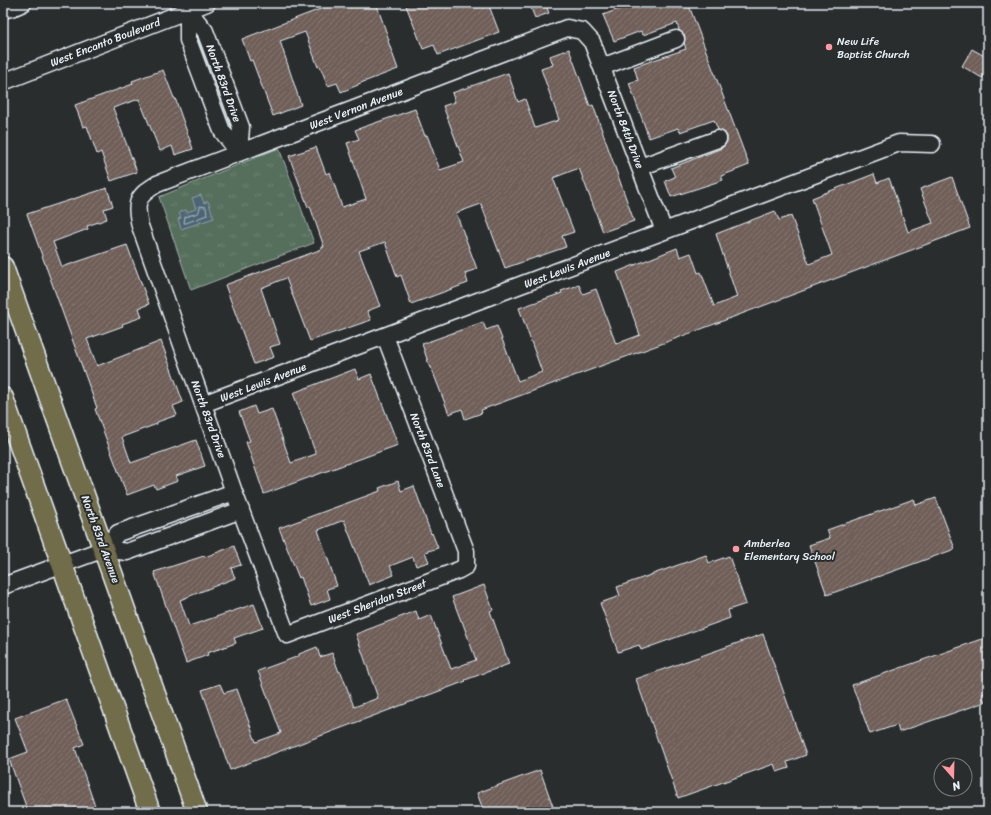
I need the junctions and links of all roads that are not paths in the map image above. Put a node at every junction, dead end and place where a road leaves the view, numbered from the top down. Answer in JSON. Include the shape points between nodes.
{"nodes":[{"id":1,"x":23,"y":3,"type":"edge"},
{"id":2,"x":207,"y":3,"type":"edge"},
{"id":3,"x":186,"y":7,"type":"edge"},
{"id":4,"x":3,"y":10,"type":"edge"},
{"id":5,"x":582,"y":31,"type":"joint"},
{"id":6,"x":676,"y":39,"type":"dead end"},
{"id":7,"x":602,"y":67,"type":"junction"},
{"id":8,"x":3,"y":82,"type":"edge"},
{"id":9,"x":225,"y":84,"type":"junction"},
{"id":10,"x":207,"y":92,"type":"junction"},
{"id":11,"x":718,"y":139,"type":"dead end"},
{"id":12,"x":932,"y":144,"type":"dead end"},
{"id":13,"x":239,"y":153,"type":"junction"},
{"id":14,"x":640,"y":167,"type":"junction"},
{"id":15,"x":138,"y":202,"type":"joint"},
{"id":16,"x":664,"y":231,"type":"junction"},
{"id":17,"x":3,"y":267,"type":"edge"},
{"id":18,"x":385,"y":336,"type":"junction"},
{"id":19,"x":3,"y":398,"type":"edge"},
{"id":20,"x":203,"y":404,"type":"junction"},
{"id":21,"x":234,"y":492,"type":"junction"},
{"id":22,"x":241,"y":510,"type":"junction"},
{"id":23,"x":173,"y":514,"type":"junction"},
{"id":24,"x":180,"y":532,"type":"junction"},
{"id":25,"x":104,"y":549,"type":"junction"},
{"id":26,"x":62,"y":564,"type":"junction"},
{"id":27,"x":466,"y":566,"type":"joint"},
{"id":28,"x":3,"y":586,"type":"edge"},
{"id":29,"x":287,"y":635,"type":"joint"},
{"id":30,"x":150,"y":812,"type":"edge"},
{"id":31,"x":197,"y":812,"type":"edge"}],
"edges":[{"from":1,"to":4,"type":"street"},
{"from":2,"to":3,"type":"street","name":"West Encanto Boulevard"},
{"from":3,"to":8,"type":"street","name":"West Encanto Boulevard"},
{"from":3,"to":9,"type":"street","name":"North 83rd Drive","via":[[205,31]]},
{"from":3,"to":10,"type":"street","name":"North 83rd Drive","via":[[188,40]]},
{"from":5,"to":7,"type":"street","name":"North 84th Drive","via":[[592,42]]},
{"from":5,"to":13,"type":"street","name":"West Vernon Avenue","via":[[567,28]]},
{"from":6,"to":7,"type":"street"},
{"from":7,"to":14,"type":"street","name":"North 84th Drive"},
{"from":9,"to":10,"type":"street"},
{"from":9,"to":13,"type":"street","name":"North 83rd Drive","via":[[240,127]]},
{"from":10,"to":13,"type":"street","name":"North 83rd Drive","via":[[222,131]]},
{"from":11,"to":14,"type":"street"},
{"from":12,"to":16,"type":"street","name":"West Lewis Avenue","via":[[899,143]]},
{"from":13,"to":15,"type":"street","name":"West Vernon Avenue","via":[[157,184],[144,192]]},
{"from":14,"to":16,"type":"street","name":"North 84th Drive"},
{"from":15,"to":20,"type":"street","name":"North 83rd Drive","via":[[140,226]]},
{"from":16,"to":18,"type":"street","name":"West Lewis Avenue"},
{"from":17,"to":25,"type":"main road","name":"North 83rd Avenue"},
{"from":18,"to":20,"type":"street","name":"West Lewis Avenue"},
{"from":18,"to":27,"type":"street","name":"North 83rd Lane","via":[[466,551]]},
{"from":19,"to":26,"type":"main road"},
{"from":20,"to":21,"type":"street","name":"North 83rd Drive"},
{"from":21,"to":22,"type":"street","name":"North 83rd Drive"},
{"from":21,"to":23,"type":"street"},
{"from":22,"to":24,"type":"street"},
{"from":22,"to":29,"type":"street","name":"North 83rd Drive"},
{"from":23,"to":24,"type":"street"},
{"from":23,"to":25,"type":"street","via":[[118,533]]},
{"from":24,"to":25,"type":"street","via":[[127,552]]},
{"from":25,"to":26,"type":"street"},
{"from":25,"to":31,"type":"main road","name":"North 83rd Avenue"},
{"from":26,"to":28,"type":"street"},
{"from":26,"to":30,"type":"main road"},
{"from":27,"to":29,"type":"street","name":"West Sheridan Street"}]}
